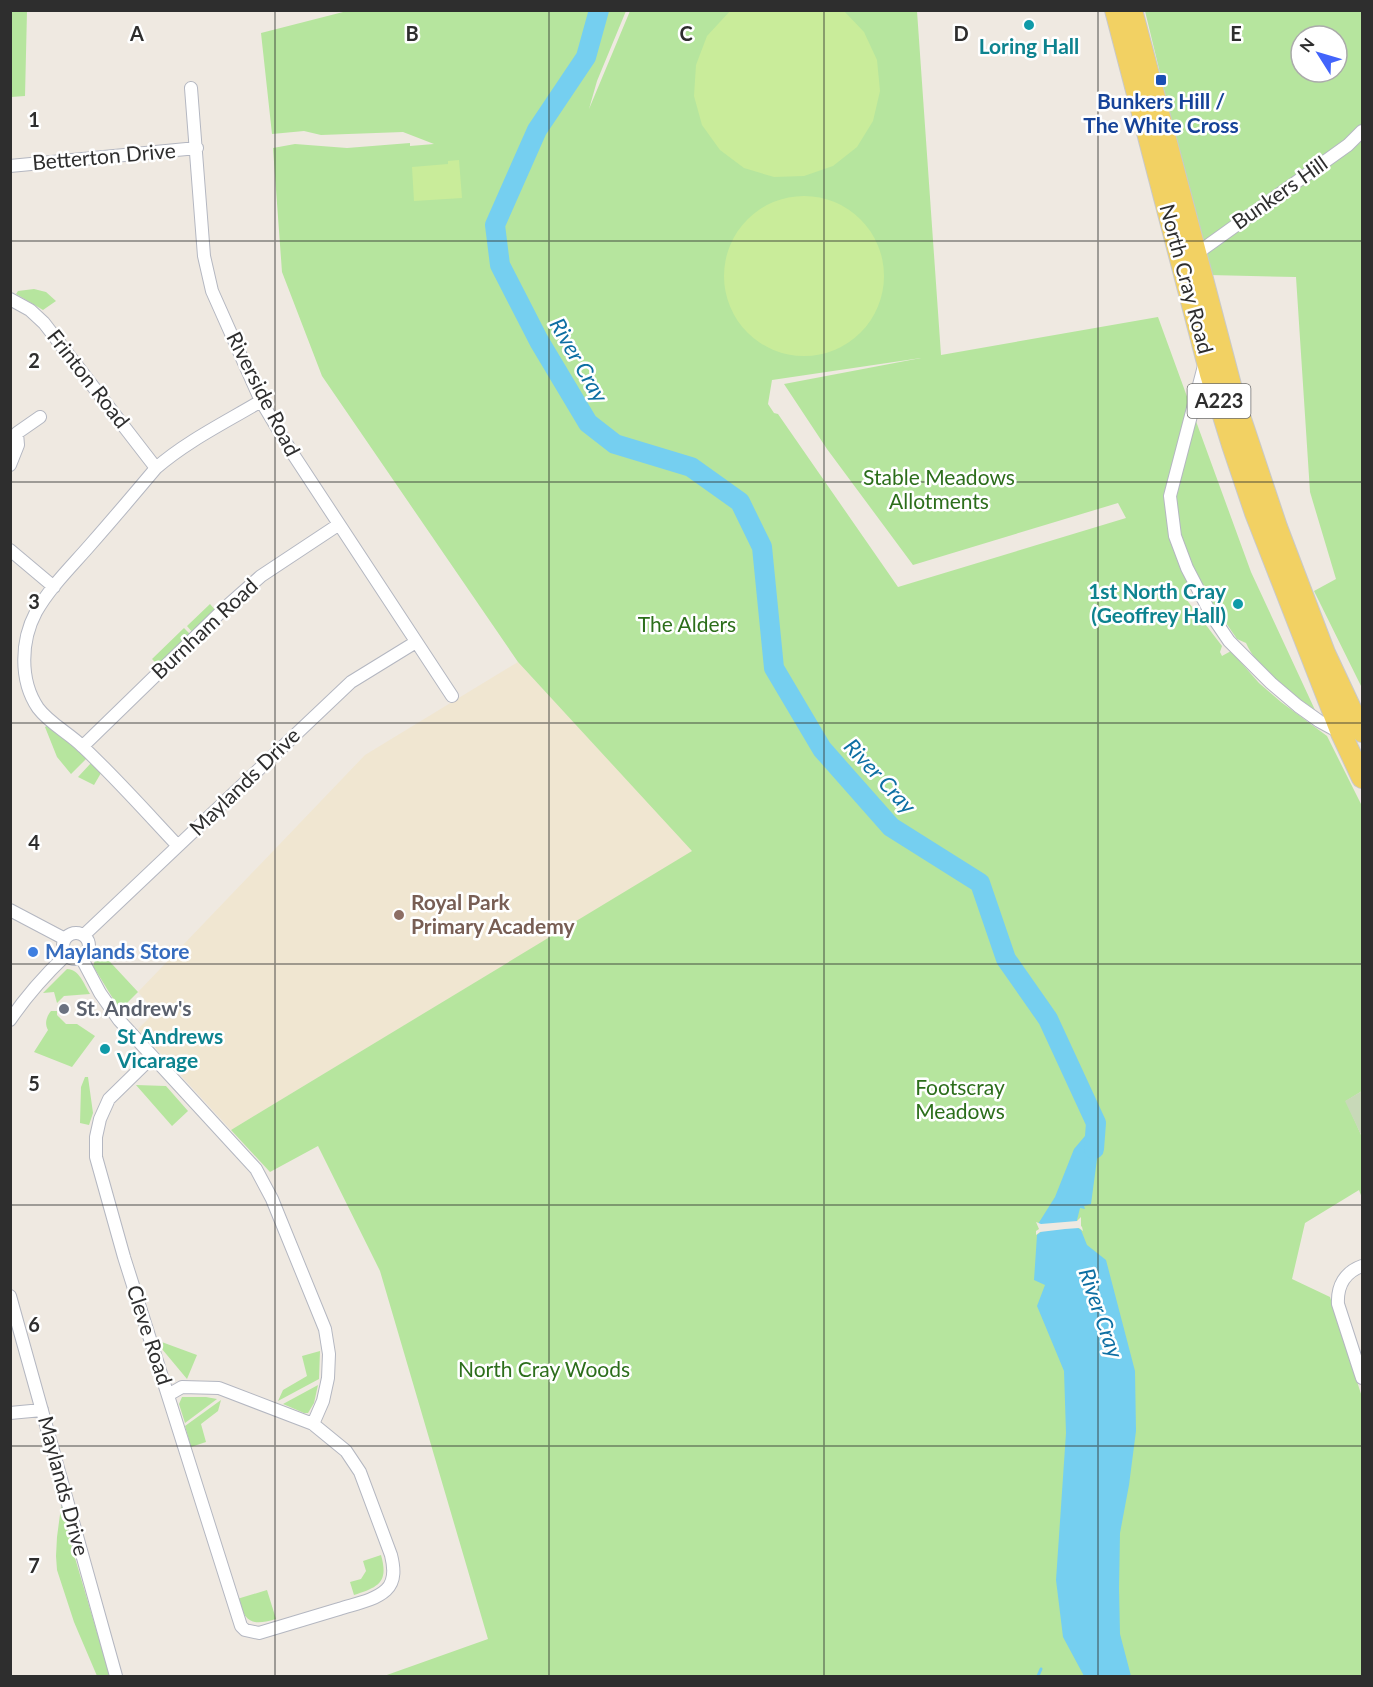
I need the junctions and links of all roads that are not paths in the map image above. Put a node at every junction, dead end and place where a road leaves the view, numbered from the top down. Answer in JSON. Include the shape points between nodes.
{"nodes":[{"id":1,"x":1108,"y":10,"type":"edge"},
{"id":2,"x":1115,"y":10,"type":"edge"},
{"id":3,"x":1132,"y":10,"type":"edge"},
{"id":4,"x":1120,"y":30,"type":"junction"},
{"id":5,"x":191,"y":88,"type":"dead end"},
{"id":6,"x":1362,"y":131,"type":"edge"},
{"id":7,"x":197,"y":148,"type":"junction"},
{"id":8,"x":10,"y":166,"type":"edge"},
{"id":9,"x":1196,"y":254,"type":"junction"},
{"id":10,"x":10,"y":298,"type":"edge"},
{"id":11,"x":1207,"y":358,"type":"junction"},
{"id":12,"x":261,"y":401,"type":"junction"},
{"id":13,"x":40,"y":417,"type":"dead end"},
{"id":14,"x":14,"y":431,"type":"edge"},
{"id":15,"x":10,"y":465,"type":"edge"},
{"id":16,"x":156,"y":468,"type":"junction"},
{"id":17,"x":338,"y":525,"type":"junction"},
{"id":18,"x":10,"y":550,"type":"edge"},
{"id":19,"x":54,"y":587,"type":"junction"},
{"id":20,"x":416,"y":642,"type":"junction"},
{"id":21,"x":24,"y":671,"type":"junction"},
{"id":22,"x":10,"y":672,"type":"edge"},
{"id":23,"x":452,"y":696,"type":"dead end"},
{"id":24,"x":1362,"y":732,"type":"edge"},
{"id":25,"x":1341,"y":733,"type":"junction"},
{"id":26,"x":83,"y":746,"type":"junction"},
{"id":27,"x":1362,"y":777,"type":"edge"},
{"id":28,"x":178,"y":846,"type":"junction"},
{"id":29,"x":10,"y":910,"type":"edge"},
{"id":30,"x":84,"y":936,"type":"junction"},
{"id":31,"x":65,"y":939,"type":"junction"},
{"id":32,"x":66,"y":955,"type":"junction"},
{"id":33,"x":82,"y":958,"type":"junction"},
{"id":34,"x":10,"y":1020,"type":"edge"},
{"id":35,"x":152,"y":1058,"type":"junction"},
{"id":36,"x":1362,"y":1266,"type":"edge"},
{"id":37,"x":10,"y":1296,"type":"edge"},
{"id":38,"x":1362,"y":1378,"type":"edge"},
{"id":39,"x":168,"y":1395,"type":"junction"},
{"id":40,"x":42,"y":1410,"type":"junction"},
{"id":41,"x":10,"y":1413,"type":"edge"},
{"id":42,"x":313,"y":1424,"type":"junction"},
{"id":43,"x":116,"y":1677,"type":"edge"}],
"edges":[{"from":1,"to":4,"type":"street"},
{"from":2,"to":4,"type":"main road","name":"North Cray Road","number":"A223"},
{"from":3,"to":9,"type":"main road","name":"North Cray Road","number":"A223"},
{"from":4,"to":11,"type":"main road","name":"North Cray Road","number":"A223"},
{"from":5,"to":7,"type":"street","name":"Riverside Road"},
{"from":6,"to":9,"type":"street","name":"Bunkers Hill"},
{"from":7,"to":8,"type":"street","name":"Betterton Drive"},
{"from":7,"to":12,"type":"street","name":"Riverside Road","via":[[204,256],[212,291]]},
{"from":9,"to":24,"type":"main road","name":"North Cray Road","number":"A223","via":[[1236,404],[1277,527],[1325,653]]},
{"from":10,"to":16,"type":"street","name":"Frinton Road","via":[[45,323]]},
{"from":11,"to":25,"type":"main road","name":"North Cray Road","number":"A223","via":[[1255,513]]},
{"from":11,"to":25,"type":"street","via":[[1170,496],[1175,536],[1187,568],[1229,641],[1298,706]]},
{"from":12,"to":16,"type":"street","via":[[188,444]]},
{"from":12,"to":17,"type":"street","name":"Riverside Road"},
{"from":13,"to":14,"type":"street"},
{"from":14,"to":15,"type":"street","via":[[18,445]]},
{"from":16,"to":19,"type":"street"},
{"from":17,"to":20,"type":"street","name":"Riverside Road"},
{"from":17,"to":26,"type":"street","name":"Burnham Road","via":[[261,576]]},
{"from":18,"to":19,"type":"street"},
{"from":19,"to":21,"type":"street","via":[[29,630]]},
{"from":20,"to":23,"type":"street","name":"Riverside Road"},
{"from":20,"to":28,"type":"street","name":"Maylands Drive","via":[[351,682]]},
{"from":21,"to":22,"type":"street"},
{"from":21,"to":26,"type":"street","via":[[39,708]]},
{"from":25,"to":27,"type":"main road","name":"North Cray Road","number":"A223"},
{"from":26,"to":28,"type":"street"},
{"from":28,"to":30,"type":"street","name":"Maylands Drive"},
{"from":29,"to":31,"type":"street"},
{"from":30,"to":31,"type":"street","via":[[74,933]]},
{"from":30,"to":33,"type":"street","via":[[89,944],[88,953]]},
{"from":31,"to":32,"type":"street"},
{"from":32,"to":33,"type":"street"},
{"from":32,"to":34,"type":"street","via":[[43,977]]},
{"from":33,"to":35,"type":"street","via":[[100,993]]},
{"from":35,"to":39,"type":"street","name":"Cleve Road","via":[[109,1099],[100,1119],[96,1157]]},
{"from":35,"to":42,"type":"street","via":[[256,1169],[272,1199],[326,1329],[328,1378]]},
{"from":36,"to":38,"type":"street","via":[[1344,1278],[1337,1292]]},
{"from":37,"to":40,"type":"street","name":"Maylands Drive"},
{"from":39,"to":42,"type":"street","via":[[182,1387],[219,1388]]},
{"from":39,"to":42,"type":"street","name":"Cleve Road","via":[[241,1626],[259,1633],[364,1601],[385,1591],[394,1575],[392,1555],[360,1472],[346,1451]]},
{"from":40,"to":41,"type":"street"},
{"from":40,"to":43,"type":"street","name":"Maylands Drive"}]}
